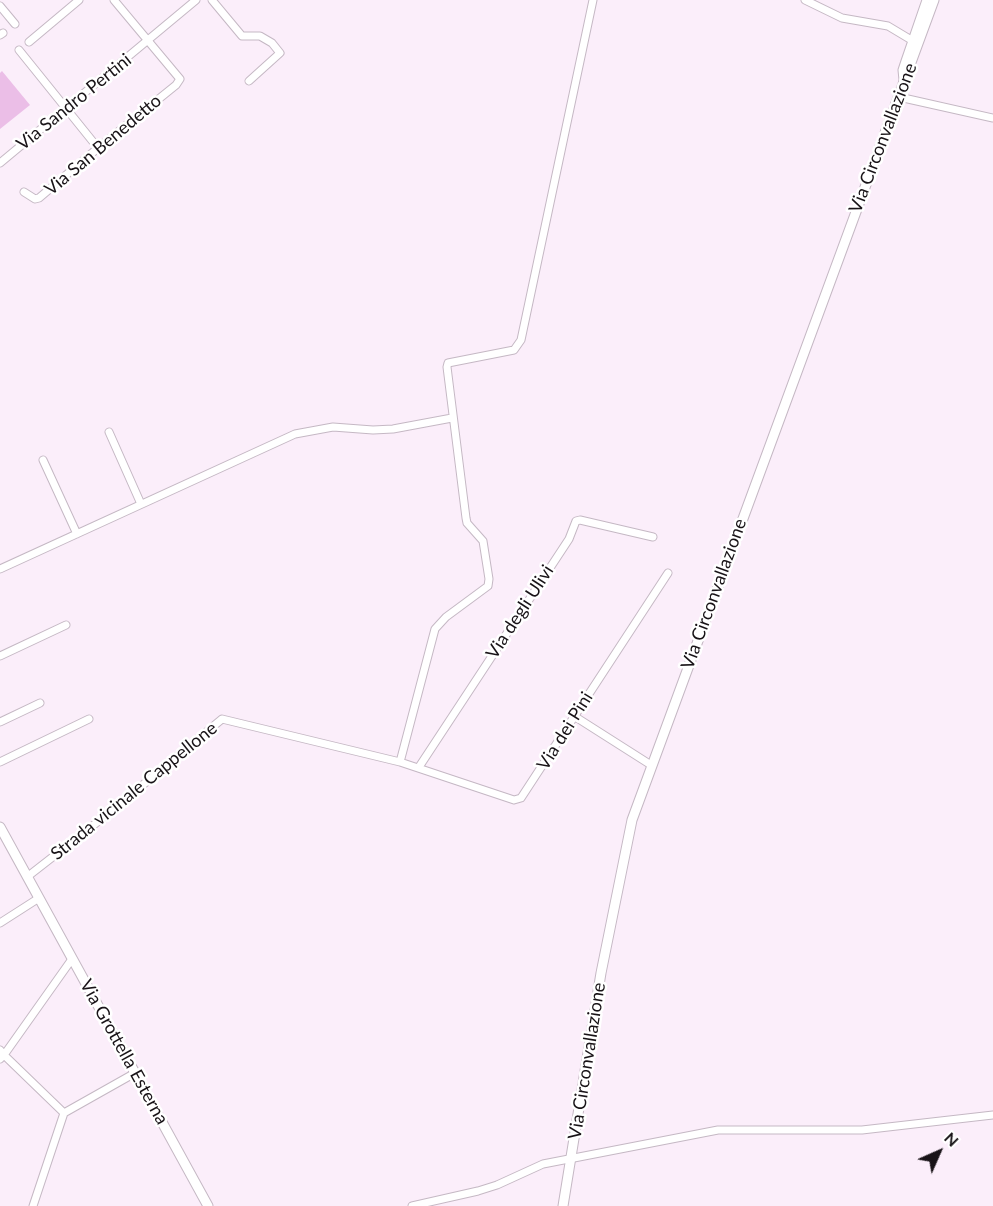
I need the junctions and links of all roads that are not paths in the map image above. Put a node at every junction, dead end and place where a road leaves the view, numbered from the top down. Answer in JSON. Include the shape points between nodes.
{"nodes":[{"id":1,"x":79,"y":0,"type":"edge"},
{"id":2,"x":114,"y":0,"type":"edge"},
{"id":3,"x":196,"y":0,"type":"edge"},
{"id":4,"x":212,"y":0,"type":"edge"},
{"id":5,"x":593,"y":0,"type":"edge"},
{"id":6,"x":805,"y":0,"type":"edge"},
{"id":7,"x":926,"y":0,"type":"edge"},
{"id":8,"x":934,"y":0,"type":"edge"},
{"id":9,"x":0,"y":6,"type":"edge"},
{"id":10,"x":15,"y":24,"type":"dead end"},
{"id":11,"x":148,"y":41,"type":"junction"},
{"id":12,"x":29,"y":42,"type":"dead end"},
{"id":13,"x":916,"y":42,"type":"junction"},
{"id":14,"x":19,"y":50,"type":"dead end"},
{"id":15,"x":249,"y":81,"type":"dead end"},
{"id":16,"x":899,"y":97,"type":"junction"},
{"id":17,"x":65,"y":109,"type":"junction"},
{"id":18,"x":993,"y":118,"type":"edge"},
{"id":19,"x":98,"y":148,"type":"junction"},
{"id":20,"x":1,"y":162,"type":"edge"},
{"id":21,"x":24,"y":192,"type":"dead end"},
{"id":22,"x":452,"y":418,"type":"junction"},
{"id":23,"x":109,"y":432,"type":"dead end"},
{"id":24,"x":43,"y":460,"type":"dead end"},
{"id":25,"x":141,"y":504,"type":"junction"},
{"id":26,"x":76,"y":534,"type":"junction"},
{"id":27,"x":653,"y":537,"type":"dead end"},
{"id":28,"x":0,"y":569,"type":"edge"},
{"id":29,"x":668,"y":573,"type":"dead end"},
{"id":30,"x":66,"y":625,"type":"dead end"},
{"id":31,"x":0,"y":656,"type":"edge"},
{"id":32,"x":40,"y":703,"type":"dead end"},
{"id":33,"x":574,"y":716,"type":"junction"},
{"id":34,"x":89,"y":719,"type":"dead end"},
{"id":35,"x":0,"y":722,"type":"edge"},
{"id":36,"x":0,"y":762,"type":"edge"},
{"id":37,"x":400,"y":762,"type":"junction"},
{"id":38,"x":651,"y":765,"type":"junction"},
{"id":39,"x":419,"y":768,"type":"junction"},
{"id":40,"x":0,"y":826,"type":"edge"},
{"id":41,"x":27,"y":877,"type":"junction"},
{"id":42,"x":39,"y":898,"type":"junction"},
{"id":43,"x":0,"y":923,"type":"edge"},
{"id":44,"x":72,"y":958,"type":"junction"},
{"id":45,"x":1,"y":1054,"type":"edge"},
{"id":46,"x":135,"y":1073,"type":"junction"},
{"id":47,"x":64,"y":1113,"type":"junction"},
{"id":48,"x":993,"y":1115,"type":"edge"},
{"id":49,"x":571,"y":1158,"type":"junction"},
{"id":50,"x":33,"y":1206,"type":"edge"},
{"id":51,"x":208,"y":1206,"type":"edge"},
{"id":52,"x":412,"y":1206,"type":"edge"},
{"id":53,"x":563,"y":1206,"type":"edge"}],
"edges":[{"from":1,"to":12,"type":"street"},
{"from":2,"to":11,"type":"street"},
{"from":3,"to":11,"type":"street","name":"Via Sandro Pertini"},
{"from":4,"to":15,"type":"street","via":[[242,36],[260,36],[280,53]]},
{"from":5,"to":22,"type":"street","via":[[521,340],[514,350],[448,363]]},
{"from":6,"to":13,"type":"street","via":[[842,18],[888,26]]},
{"from":7,"to":13,"type":"street"},
{"from":8,"to":13,"type":"main road","name":"Via Circonvallazione"},
{"from":9,"to":10,"type":"street"},
{"from":11,"to":17,"type":"street","name":"Via Sandro Pertini"},
{"from":11,"to":19,"type":"street","name":"Via San Benedetto","via":[[180,79]]},
{"from":13,"to":16,"type":"main road","name":"Via Circonvallazione"},
{"from":14,"to":17,"type":"street"},
{"from":16,"to":18,"type":"street"},
{"from":16,"to":38,"type":"main road","name":"Via Circonvallazione"},
{"from":17,"to":19,"type":"street"},
{"from":17,"to":20,"type":"street","name":"Via Sandro Pertini"},
{"from":19,"to":21,"type":"street","name":"Via San Benedetto","via":[[39,198]]},
{"from":22,"to":25,"type":"street","via":[[393,429],[333,427],[295,434]]},
{"from":22,"to":37,"type":"street","via":[[465,518],[483,541],[488,586],[435,629]]},
{"from":23,"to":25,"type":"street"},
{"from":24,"to":26,"type":"street"},
{"from":25,"to":26,"type":"street"},
{"from":26,"to":28,"type":"street"},
{"from":27,"to":39,"type":"street","name":"Via degli Ulivi","via":[[576,521],[569,539]]},
{"from":29,"to":33,"type":"street","name":"Via dei Pini"},
{"from":30,"to":31,"type":"street"},
{"from":32,"to":35,"type":"street"},
{"from":33,"to":38,"type":"street"},
{"from":33,"to":39,"type":"street","name":"Via dei Pini","via":[[521,798],[514,800]]},
{"from":34,"to":36,"type":"street"},
{"from":37,"to":39,"type":"street","name":"Strada vicinale Cappellone"},
{"from":37,"to":41,"type":"street","name":"Strada vicinale Cappellone","via":[[222,719]]},
{"from":38,"to":49,"type":"main road","name":"Via Circonvallazione","via":[[632,820],[616,893]]},
{"from":40,"to":41,"type":"main road","name":"Via Grottella Esterna"},
{"from":41,"to":42,"type":"main road","name":"Via Grottella Esterna"},
{"from":42,"to":43,"type":"street"},
{"from":42,"to":44,"type":"main road","name":"Via Grottella Esterna"},
{"from":44,"to":45,"type":"street"},
{"from":44,"to":46,"type":"main road","name":"Via Grottella Esterna"},
{"from":45,"to":47,"type":"street"},
{"from":46,"to":47,"type":"street"},
{"from":46,"to":51,"type":"main road","name":"Via Grottella Esterna"},
{"from":47,"to":50,"type":"street"},
{"from":48,"to":49,"type":"street","via":[[862,1130],[718,1130]]},
{"from":49,"to":52,"type":"street","via":[[543,1164],[478,1191]]},
{"from":49,"to":53,"type":"main road","name":"Via Circonvallazione"}]}
